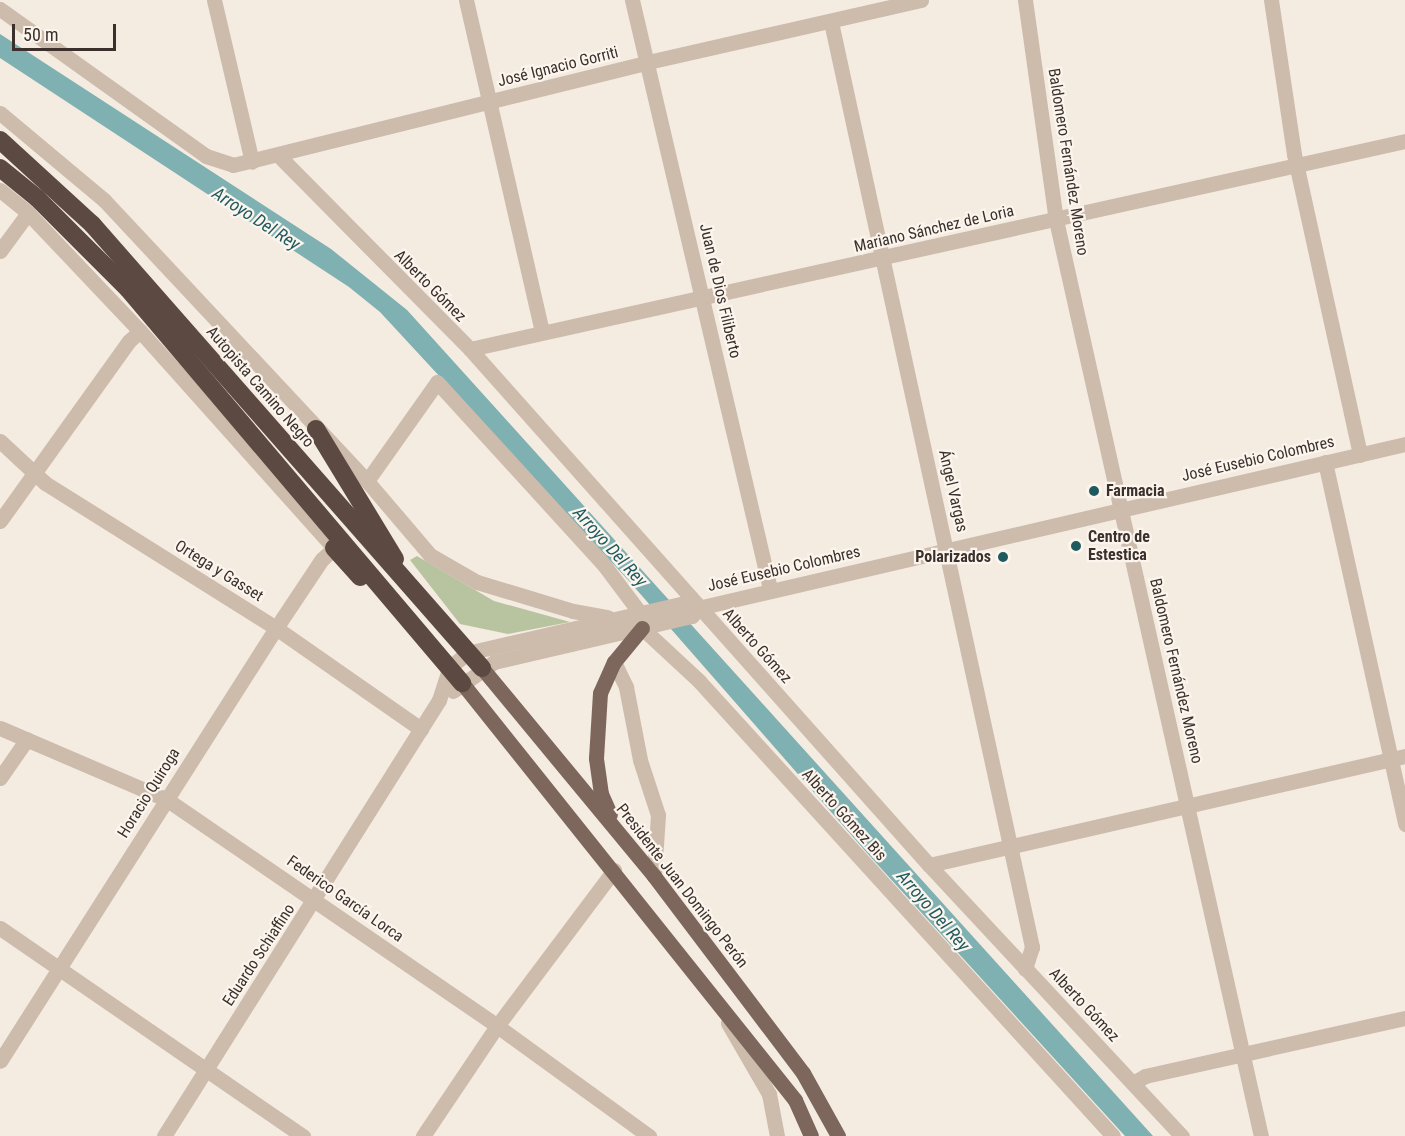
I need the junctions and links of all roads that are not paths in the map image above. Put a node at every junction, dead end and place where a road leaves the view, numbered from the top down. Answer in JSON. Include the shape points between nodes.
{"nodes":[{"id":1,"x":214,"y":0,"type":"edge"},
{"id":2,"x":466,"y":0,"type":"edge"},
{"id":3,"x":632,"y":0,"type":"edge"},
{"id":4,"x":921,"y":0,"type":"edge"},
{"id":5,"x":1025,"y":0,"type":"edge"},
{"id":6,"x":1271,"y":0,"type":"edge"},
{"id":7,"x":0,"y":9,"type":"edge"},
{"id":8,"x":831,"y":22,"type":"junction"},
{"id":9,"x":648,"y":62,"type":"junction"},
{"id":10,"x":491,"y":102,"type":"junction"},
{"id":11,"x":0,"y":113,"type":"edge"},
{"id":12,"x":0,"y":140,"type":"edge"},
{"id":13,"x":1405,"y":141,"type":"edge"},
{"id":14,"x":279,"y":156,"type":"junction"},
{"id":15,"x":252,"y":162,"type":"junction"},
{"id":16,"x":1296,"y":165,"type":"junction"},
{"id":17,"x":0,"y":168,"type":"edge"},
{"id":18,"x":0,"y":190,"type":"edge"},
{"id":19,"x":28,"y":213,"type":"junction"},
{"id":20,"x":1056,"y":219,"type":"junction"},
{"id":21,"x":0,"y":251,"type":"edge"},
{"id":22,"x":881,"y":260,"type":"junction"},
{"id":23,"x":702,"y":296,"type":"junction"},
{"id":24,"x":140,"y":331,"type":"junction"},
{"id":25,"x":542,"y":331,"type":"junction"},
{"id":26,"x":470,"y":349,"type":"junction"},
{"id":27,"x":316,"y":429,"type":"junction"},
{"id":28,"x":0,"y":441,"type":"edge"},
{"id":29,"x":1405,"y":444,"type":"edge"},
{"id":30,"x":1360,"y":454,"type":"junction"},
{"id":31,"x":1325,"y":462,"type":"junction"},
{"id":32,"x":34,"y":474,"type":"junction"},
{"id":33,"x":367,"y":481,"type":"junction"},
{"id":34,"x":1119,"y":509,"type":"junction"},
{"id":35,"x":0,"y":521,"type":"edge"},
{"id":36,"x":334,"y":548,"type":"junction"},
{"id":37,"x":948,"y":552,"type":"junction"},
{"id":38,"x":770,"y":590,"type":"junction"},
{"id":39,"x":695,"y":612,"type":"junction"},
{"id":40,"x":430,"y":613,"type":"junction"},
{"id":41,"x":410,"y":617,"type":"junction"},
{"id":42,"x":615,"y":618,"type":"junction"},
{"id":43,"x":647,"y":619,"type":"junction"},
{"id":44,"x":276,"y":628,"type":"junction"},
{"id":45,"x":467,"y":653,"type":"junction"},
{"id":46,"x":614,"y":662,"type":"junction"},
{"id":47,"x":450,"y":667,"type":"junction"},
{"id":48,"x":482,"y":668,"type":"junction"},
{"id":49,"x":462,"y":682,"type":"junction"},
{"id":50,"x":439,"y":700,"type":"junction"},
{"id":51,"x":0,"y":728,"type":"edge"},
{"id":52,"x":421,"y":729,"type":"junction"},
{"id":53,"x":27,"y":739,"type":"junction"},
{"id":54,"x":1398,"y":757,"type":"edge"},
{"id":55,"x":0,"y":778,"type":"edge"},
{"id":56,"x":166,"y":799,"type":"junction"},
{"id":57,"x":1189,"y":806,"type":"junction"},
{"id":58,"x":1405,"y":825,"type":"edge"},
{"id":59,"x":618,"y":830,"type":"junction"},
{"id":60,"x":1010,"y":848,"type":"junction"},
{"id":61,"x":929,"y":864,"type":"junction"},
{"id":62,"x":614,"y":870,"type":"junction"},
{"id":63,"x":654,"y":876,"type":"junction"},
{"id":64,"x":315,"y":900,"type":"junction"},
{"id":65,"x":0,"y":928,"type":"edge"},
{"id":66,"x":60,"y":968,"type":"junction"},
{"id":67,"x":1025,"y":969,"type":"junction"},
{"id":68,"x":706,"y":987,"type":"junction"},
{"id":69,"x":1405,"y":1018,"type":"edge"},
{"id":70,"x":497,"y":1026,"type":"junction"},
{"id":71,"x":1244,"y":1055,"type":"junction"},
{"id":72,"x":0,"y":1061,"type":"edge"},
{"id":73,"x":207,"y":1068,"type":"junction"},
{"id":74,"x":1132,"y":1083,"type":"junction"},
{"id":75,"x":164,"y":1136,"type":"edge"},
{"id":76,"x":303,"y":1136,"type":"edge"},
{"id":77,"x":423,"y":1136,"type":"edge"},
{"id":78,"x":649,"y":1136,"type":"edge"},
{"id":79,"x":777,"y":1136,"type":"edge"},
{"id":80,"x":811,"y":1136,"type":"edge"},
{"id":81,"x":838,"y":1136,"type":"edge"},
{"id":82,"x":1113,"y":1136,"type":"edge"},
{"id":83,"x":1182,"y":1136,"type":"edge"},
{"id":84,"x":1261,"y":1136,"type":"edge"}],
"edges":[{"from":1,"to":15,"type":"street"},
{"from":2,"to":10,"type":"street"},
{"from":3,"to":9,"type":"street","name":"Juan de Dios Filiberto"},
{"from":4,"to":8,"type":"street","name":"José Ignacio Gorriti"},
{"from":5,"to":20,"type":"street","name":"Baldomero Fernández Moreno"},
{"from":6,"to":16,"type":"street"},
{"from":7,"to":15,"type":"street","name":"José Ignacio Gorriti","via":[[206,156],[233,165]]},
{"from":8,"to":9,"type":"street","name":"José Ignacio Gorriti"},
{"from":8,"to":22,"type":"street","name":"Ángel Vargas"},
{"from":9,"to":10,"type":"street","name":"José Ignacio Gorriti"},
{"from":9,"to":23,"type":"street","name":"Juan de Dios Filiberto"},
{"from":10,"to":14,"type":"street","name":"José Ignacio Gorriti"},
{"from":10,"to":25,"type":"street"},
{"from":11,"to":27,"type":"street","via":[[81,177]]},
{"from":12,"to":40,"type":"highway","name":"Autopista Camino Negro","via":[[92,224]]},
{"from":13,"to":16,"type":"street","name":"Mariano Sánchez de Loria"},
{"from":14,"to":15,"type":"street","name":"José Ignacio Gorriti"},
{"from":14,"to":26,"type":"street","name":"Alberto Gómez"},
{"from":16,"to":20,"type":"street","name":"Mariano Sánchez de Loria"},
{"from":16,"to":30,"type":"street"},
{"from":17,"to":41,"type":"highway","via":[[37,198],[128,290]]},
{"from":18,"to":19,"type":"street"},
{"from":19,"to":21,"type":"street"},
{"from":19,"to":24,"type":"street"},
{"from":20,"to":22,"type":"street","name":"Mariano Sánchez de Loria"},
{"from":20,"to":34,"type":"street","name":"Baldomero Fernández Moreno"},
{"from":22,"to":23,"type":"street","name":"Mariano Sánchez de Loria"},
{"from":22,"to":37,"type":"street","name":"Ángel Vargas"},
{"from":23,"to":25,"type":"street","name":"Mariano Sánchez de Loria"},
{"from":23,"to":38,"type":"street","name":"Juan de Dios Filiberto"},
{"from":24,"to":32,"type":"street"},
{"from":24,"to":36,"type":"street"},
{"from":25,"to":26,"type":"street","name":"Mariano Sánchez de Loria"},
{"from":26,"to":39,"type":"street","name":"Alberto Gómez"},
{"from":27,"to":33,"type":"street"},
{"from":27,"to":40,"type":"highway"},
{"from":28,"to":32,"type":"street","name":"Ortega y Gasset"},
{"from":29,"to":30,"type":"street","name":"José Eusebio Colombres"},
{"from":30,"to":31,"type":"street","name":"José Eusebio Colombres"},
{"from":31,"to":34,"type":"street","name":"José Eusebio Colombres"},
{"from":31,"to":54,"type":"street"},
{"from":32,"to":35,"type":"street"},
{"from":32,"to":44,"type":"street","name":"Ortega y Gasset"},
{"from":33,"to":42,"type":"street","via":[[424,549],[477,582],[573,612]]},
{"from":33,"to":43,"type":"street","name":"Alberto Gómez Bis","via":[[437,382],[604,565]]},
{"from":34,"to":37,"type":"street","name":"José Eusebio Colombres"},
{"from":34,"to":57,"type":"street","name":"Baldomero Fernández Moreno"},
{"from":36,"to":41,"type":"highway","via":[[382,601]]},
{"from":36,"to":44,"type":"street","name":"Horacio Quiroga","via":[[322,559]]},
{"from":37,"to":38,"type":"street","name":"José Eusebio Colombres"},
{"from":37,"to":60,"type":"street","name":"Ángel Vargas"},
{"from":38,"to":39,"type":"street","name":"José Eusebio Colombres"},
{"from":39,"to":43,"type":"street","name":"José Eusebio Colombres"},
{"from":39,"to":43,"type":"street","name":"José Eusebio Colombres","via":[[681,604]]},
{"from":39,"to":61,"type":"street","name":"Alberto Gómez"},
{"from":40,"to":45,"type":"highway","name":"Autopista Camino Negro"},
{"from":41,"to":47,"type":"highway"},
{"from":42,"to":43,"type":"street","name":"José Eusebio Colombres"},
{"from":42,"to":45,"type":"street","name":"José Eusebio Colombres"},
{"from":43,"to":46,"type":"main road"},
{"from":43,"to":48,"type":"street","name":"José Eusebio Colombres","via":[[505,658]]},
{"from":43,"to":82,"type":"street","name":"Alberto Gómez Bis"},
{"from":44,"to":52,"type":"street","name":"Ortega y Gasset"},
{"from":44,"to":56,"type":"street","name":"Horacio Quiroga"},
{"from":45,"to":47,"type":"street","name":"José Eusebio Colombres"},
{"from":45,"to":48,"type":"highway","name":"Autopista Camino Negro"},
{"from":46,"to":59,"type":"main road","via":[[600,693],[596,758],[601,794]]},
{"from":46,"to":63,"type":"street","via":[[627,687],[640,760],[658,815]]},
{"from":47,"to":49,"type":"highway"},
{"from":47,"to":50,"type":"street","name":"Eduardo Schiaffino"},
{"from":48,"to":49,"type":"street","name":"José Eusebio Colombres"},
{"from":48,"to":59,"type":"main road","name":"Presidente Juan Domingo Perón"},
{"from":49,"to":50,"type":"street","name":"Eduardo Schiaffino"},
{"from":49,"to":62,"type":"main road"},
{"from":50,"to":52,"type":"street","name":"Eduardo Schiaffino"},
{"from":51,"to":53,"type":"street","name":"Federico García Lorca"},
{"from":52,"to":64,"type":"street","name":"Eduardo Schiaffino"},
{"from":53,"to":55,"type":"street"},
{"from":53,"to":56,"type":"street","name":"Federico García Lorca"},
{"from":54,"to":57,"type":"street"},
{"from":54,"to":58,"type":"street"},
{"from":56,"to":64,"type":"street","name":"Federico García Lorca"},
{"from":56,"to":66,"type":"street","name":"Horacio Quiroga"},
{"from":57,"to":60,"type":"street"},
{"from":57,"to":71,"type":"street","name":"Baldomero Fernández Moreno"},
{"from":59,"to":63,"type":"main road","name":"Presidente Juan Domingo Perón"},
{"from":60,"to":61,"type":"street"},
{"from":60,"to":67,"type":"street","name":"Ángel Vargas","via":[[1032,947]]},
{"from":61,"to":67,"type":"street","name":"Alberto Gómez"},
{"from":62,"to":68,"type":"main road"},
{"from":62,"to":70,"type":"street"},
{"from":63,"to":81,"type":"main road","name":"Presidente Juan Domingo Perón","via":[[803,1073]]},
{"from":64,"to":70,"type":"street","name":"Federico García Lorca"},
{"from":64,"to":73,"type":"street","name":"Eduardo Schiaffino"},
{"from":65,"to":66,"type":"street"},
{"from":66,"to":72,"type":"street","name":"Horacio Quiroga"},
{"from":66,"to":73,"type":"street"},
{"from":67,"to":74,"type":"street","name":"Alberto Gómez"},
{"from":68,"to":79,"type":"street","via":[[769,1094]]},
{"from":68,"to":80,"type":"main road","via":[[795,1100]]},
{"from":69,"to":71,"type":"street"},
{"from":70,"to":77,"type":"street"},
{"from":70,"to":78,"type":"street","name":"Federico García Lorca"},
{"from":71,"to":74,"type":"street"},
{"from":71,"to":84,"type":"street","name":"Baldomero Fernández Moreno"},
{"from":73,"to":75,"type":"street","name":"Eduardo Schiaffino"},
{"from":73,"to":76,"type":"street"},
{"from":74,"to":83,"type":"street","name":"Alberto Gómez"}]}
